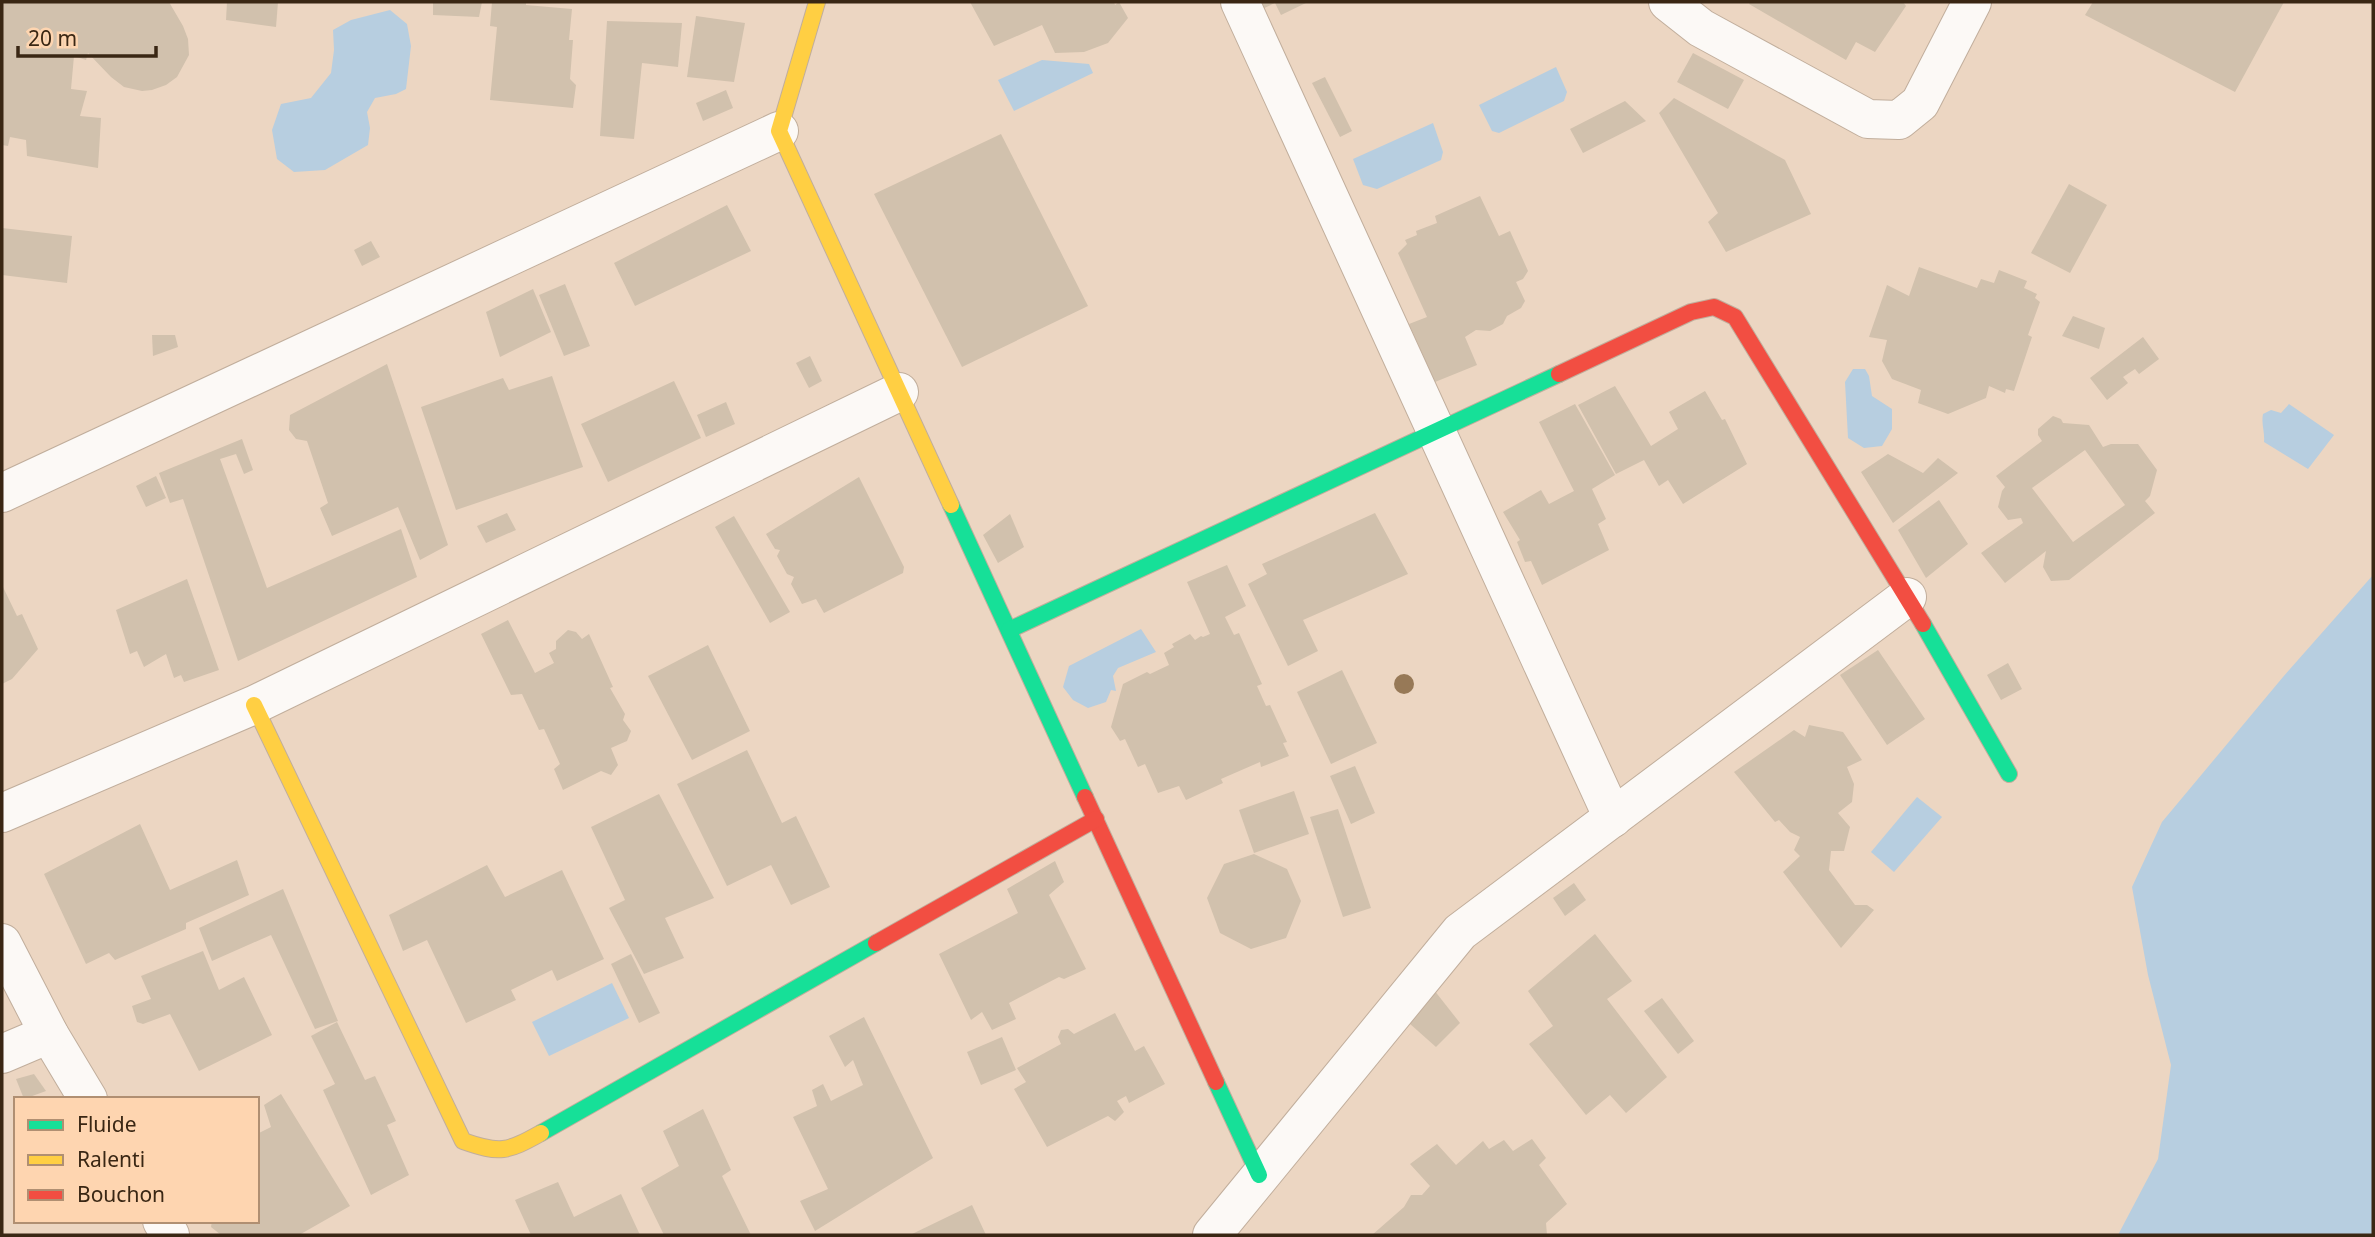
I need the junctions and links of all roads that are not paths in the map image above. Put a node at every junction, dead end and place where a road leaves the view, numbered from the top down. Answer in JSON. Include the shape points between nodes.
{"nodes":[{"id":1,"x":817,"y":2,"type":"edge"},
{"id":2,"x":1240,"y":2,"type":"edge"},
{"id":3,"x":1668,"y":2,"type":"edge"},
{"id":4,"x":1972,"y":2,"type":"edge"},
{"id":5,"x":1708,"y":15,"type":"edge"},
{"id":6,"x":779,"y":131,"type":"junction"},
{"id":7,"x":899,"y":392,"type":"junction"},
{"id":8,"x":1436,"y":431,"type":"junction"},
{"id":9,"x":2,"y":493,"type":"edge"},
{"id":10,"x":1907,"y":597,"type":"junction"},
{"id":11,"x":1009,"y":630,"type":"junction"},
{"id":12,"x":254,"y":705,"type":"junction"},
{"id":13,"x":2009,"y":774,"type":"dead end"},
{"id":14,"x":2,"y":813,"type":"edge"},
{"id":15,"x":1613,"y":818,"type":"junction"},
{"id":16,"x":1096,"y":819,"type":"junction"},
{"id":17,"x":2,"y":943,"type":"edge"},
{"id":18,"x":49,"y":1034,"type":"junction"},
{"id":19,"x":2,"y":1054,"type":"edge"},
{"id":20,"x":87,"y":1097,"type":"edge"},
{"id":21,"x":1259,"y":1175,"type":"junction"},
{"id":22,"x":1212,"y":1235,"type":"edge"}],
"edges":[{"from":1,"to":6,"type":"street"},
{"from":2,"to":8,"type":"street"},
{"from":3,"to":5,"type":"street"},
{"from":4,"to":5,"type":"street","via":[[1920,103],[1899,120],[1868,119]]},
{"from":6,"to":7,"type":"street"},
{"from":6,"to":9,"type":"street"},
{"from":7,"to":11,"type":"street"},
{"from":7,"to":12,"type":"street"},
{"from":8,"to":10,"type":"street","via":[[1691,312],[1714,307],[1735,317]]},
{"from":8,"to":11,"type":"street"},
{"from":8,"to":15,"type":"street"},
{"from":10,"to":13,"type":"street"},
{"from":10,"to":15,"type":"street"},
{"from":11,"to":16,"type":"street"},
{"from":12,"to":14,"type":"street"},
{"from":12,"to":16,"type":"street","via":[[463,1141],[488,1150],[513,1149]]},
{"from":15,"to":21,"type":"street","via":[[1460,932]]},
{"from":16,"to":21,"type":"street"},
{"from":17,"to":18,"type":"street"},
{"from":18,"to":19,"type":"street"},
{"from":18,"to":20,"type":"street"},
{"from":21,"to":22,"type":"street"}]}
